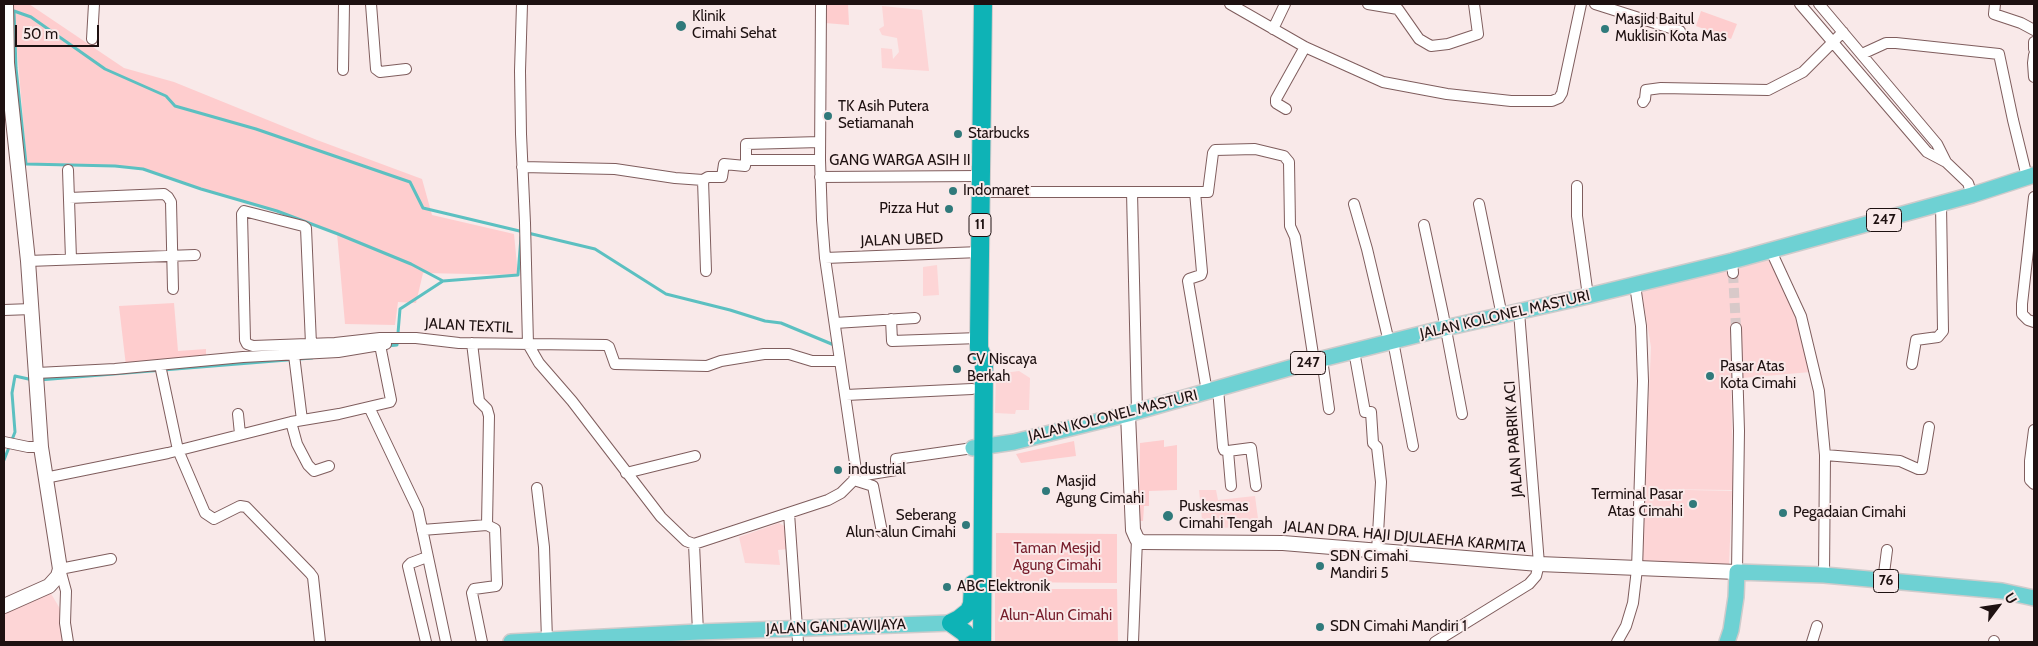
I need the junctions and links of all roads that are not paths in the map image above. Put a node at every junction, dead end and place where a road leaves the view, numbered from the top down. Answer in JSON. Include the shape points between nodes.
{"nodes":[{"id":1,"x":6,"y":4,"type":"edge"},
{"id":2,"x":94,"y":4,"type":"edge"},
{"id":3,"x":344,"y":4,"type":"edge"},
{"id":4,"x":371,"y":4,"type":"edge"},
{"id":5,"x":522,"y":4,"type":"edge"},
{"id":6,"x":821,"y":4,"type":"edge"},
{"id":7,"x":983,"y":4,"type":"edge"},
{"id":8,"x":1230,"y":4,"type":"edge"},
{"id":9,"x":1285,"y":4,"type":"edge"},
{"id":10,"x":1368,"y":4,"type":"edge"},
{"id":11,"x":1474,"y":4,"type":"edge"},
{"id":12,"x":1582,"y":4,"type":"edge"},
{"id":13,"x":1595,"y":4,"type":"edge"},
{"id":14,"x":1800,"y":4,"type":"edge"},
{"id":15,"x":1819,"y":4,"type":"edge"},
{"id":16,"x":1995,"y":4,"type":"edge"},
{"id":17,"x":1273,"y":29,"type":"junction"},
{"id":18,"x":2034,"y":30,"type":"edge"},
{"id":19,"x":5,"y":31,"type":"edge"},
{"id":20,"x":1680,"y":31,"type":"dead end"},
{"id":21,"x":1843,"y":32,"type":"junction"},
{"id":22,"x":92,"y":40,"type":"dead end"},
{"id":23,"x":1833,"y":41,"type":"junction"},
{"id":24,"x":2034,"y":42,"type":"edge"},
{"id":25,"x":1305,"y":47,"type":"junction"},
{"id":26,"x":2034,"y":48,"type":"edge"},
{"id":27,"x":1862,"y":54,"type":"junction"},
{"id":28,"x":2034,"y":59,"type":"edge"},
{"id":29,"x":5,"y":63,"type":"edge"},
{"id":30,"x":406,"y":69,"type":"dead end"},
{"id":31,"x":343,"y":70,"type":"dead end"},
{"id":32,"x":2034,"y":77,"type":"edge"},
{"id":33,"x":1643,"y":102,"type":"dead end"},
{"id":34,"x":1286,"y":109,"type":"dead end"},
{"id":35,"x":820,"y":142,"type":"junction"},
{"id":36,"x":746,"y":160,"type":"junction"},
{"id":37,"x":820,"y":160,"type":"junction"},
{"id":38,"x":1946,"y":162,"type":"junction"},
{"id":39,"x":522,"y":166,"type":"junction"},
{"id":40,"x":68,"y":170,"type":"dead end"},
{"id":41,"x":2031,"y":176,"type":"edge"},
{"id":42,"x":820,"y":177,"type":"junction"},
{"id":43,"x":703,"y":180,"type":"junction"},
{"id":44,"x":981,"y":184,"type":"junction"},
{"id":45,"x":1576,"y":186,"type":"dead end"},
{"id":46,"x":1132,"y":192,"type":"junction"},
{"id":47,"x":1195,"y":192,"type":"junction"},
{"id":48,"x":1972,"y":195,"type":"junction"},
{"id":49,"x":2034,"y":197,"type":"edge"},
{"id":50,"x":69,"y":198,"type":"junction"},
{"id":51,"x":1354,"y":204,"type":"dead end"},
{"id":52,"x":1479,"y":204,"type":"dead end"},
{"id":53,"x":1941,"y":204,"type":"junction"},
{"id":54,"x":1424,"y":225,"type":"dead end"},
{"id":55,"x":1771,"y":251,"type":"junction"},
{"id":56,"x":980,"y":252,"type":"junction"},
{"id":57,"x":195,"y":255,"type":"dead end"},
{"id":58,"x":171,"y":256,"type":"junction"},
{"id":59,"x":825,"y":258,"type":"junction"},
{"id":60,"x":71,"y":259,"type":"junction"},
{"id":61,"x":28,"y":261,"type":"junction"},
{"id":62,"x":706,"y":271,"type":"dead end"},
{"id":63,"x":1635,"y":285,"type":"junction"},
{"id":64,"x":173,"y":289,"type":"dead end"},
{"id":65,"x":1588,"y":295,"type":"junction"},
{"id":66,"x":32,"y":309,"type":"junction"},
{"id":67,"x":4,"y":310,"type":"edge"},
{"id":68,"x":1519,"y":312,"type":"junction"},
{"id":69,"x":1502,"y":316,"type":"junction"},
{"id":70,"x":915,"y":318,"type":"dead end"},
{"id":71,"x":890,"y":319,"type":"junction"},
{"id":72,"x":834,"y":322,"type":"junction"},
{"id":73,"x":2034,"y":322,"type":"edge"},
{"id":74,"x":1445,"y":328,"type":"junction"},
{"id":75,"x":1736,"y":328,"type":"tunnel mouth"},
{"id":76,"x":408,"y":338,"type":"junction"},
{"id":77,"x":1390,"y":339,"type":"junction"},
{"id":78,"x":472,"y":343,"type":"junction"},
{"id":79,"x":311,"y":344,"type":"junction"},
{"id":80,"x":528,"y":344,"type":"junction"},
{"id":81,"x":380,"y":345,"type":"junction"},
{"id":82,"x":1354,"y":351,"type":"junction"},
{"id":83,"x":294,"y":355,"type":"junction"},
{"id":84,"x":1315,"y":356,"type":"junction"},
{"id":85,"x":839,"y":361,"type":"junction"},
{"id":86,"x":1912,"y":364,"type":"dead end"},
{"id":87,"x":160,"y":365,"type":"junction"},
{"id":88,"x":977,"y":365,"type":"junction"},
{"id":89,"x":38,"y":379,"type":"junction"},
{"id":90,"x":1208,"y":386,"type":"junction"},
{"id":91,"x":846,"y":395,"type":"junction"},
{"id":92,"x":369,"y":407,"type":"junction"},
{"id":93,"x":1329,"y":409,"type":"dead end"},
{"id":94,"x":1133,"y":413,"type":"junction"},
{"id":95,"x":238,"y":414,"type":"dead end"},
{"id":96,"x":1462,"y":414,"type":"dead end"},
{"id":97,"x":297,"y":421,"type":"junction"},
{"id":98,"x":1929,"y":428,"type":"dead end"},
{"id":99,"x":2034,"y":430,"type":"edge"},
{"id":100,"x":240,"y":434,"type":"junction"},
{"id":101,"x":4,"y":442,"type":"edge"},
{"id":102,"x":1413,"y":446,"type":"dead end"},
{"id":103,"x":35,"y":447,"type":"junction"},
{"id":104,"x":978,"y":448,"type":"junction"},
{"id":105,"x":178,"y":450,"type":"junction"},
{"id":106,"x":1228,"y":451,"type":"junction"},
{"id":107,"x":695,"y":456,"type":"dead end"},
{"id":108,"x":1825,"y":456,"type":"junction"},
{"id":109,"x":329,"y":466,"type":"dead end"},
{"id":110,"x":626,"y":474,"type":"junction"},
{"id":111,"x":865,"y":475,"type":"dead end"},
{"id":112,"x":45,"y":478,"type":"junction"},
{"id":113,"x":854,"y":480,"type":"junction"},
{"id":114,"x":2034,"y":484,"type":"edge"},
{"id":115,"x":1231,"y":486,"type":"dead end"},
{"id":116,"x":1256,"y":486,"type":"dead end"},
{"id":117,"x":537,"y":488,"type":"dead end"},
{"id":118,"x":789,"y":513,"type":"junction"},
{"id":119,"x":487,"y":525,"type":"junction"},
{"id":120,"x":422,"y":530,"type":"junction"},
{"id":121,"x":882,"y":532,"type":"dead end"},
{"id":122,"x":1137,"y":539,"type":"junction"},
{"id":123,"x":694,"y":544,"type":"junction"},
{"id":124,"x":1887,"y":550,"type":"dead end"},
{"id":125,"x":1377,"y":551,"type":"junction"},
{"id":126,"x":428,"y":557,"type":"junction"},
{"id":127,"x":111,"y":559,"type":"dead end"},
{"id":128,"x":1538,"y":564,"type":"junction"},
{"id":129,"x":60,"y":569,"type":"junction"},
{"id":130,"x":1637,"y":569,"type":"junction"},
{"id":131,"x":1737,"y":572,"type":"junction"},
{"id":132,"x":1824,"y":575,"type":"junction"},
{"id":133,"x":1883,"y":581,"type":"junction"},
{"id":134,"x":2034,"y":598,"type":"edge"},
{"id":135,"x":4,"y":606,"type":"edge"},
{"id":136,"x":951,"y":623,"type":"junction"},
{"id":137,"x":1817,"y":626,"type":"dead end"},
{"id":138,"x":797,"y":635,"type":"edge"},
{"id":139,"x":698,"y":637,"type":"edge"},
{"id":140,"x":547,"y":640,"type":"junction"},
{"id":141,"x":68,"y":642,"type":"edge"},
{"id":142,"x":320,"y":642,"type":"edge"},
{"id":143,"x":426,"y":642,"type":"edge"},
{"id":144,"x":446,"y":642,"type":"edge"},
{"id":145,"x":482,"y":642,"type":"edge"},
{"id":146,"x":511,"y":642,"type":"edge"},
{"id":147,"x":970,"y":642,"type":"edge"},
{"id":148,"x":982,"y":642,"type":"edge"},
{"id":149,"x":1133,"y":642,"type":"edge"},
{"id":150,"x":1435,"y":642,"type":"edge"},
{"id":151,"x":1617,"y":642,"type":"edge"},
{"id":152,"x":1727,"y":642,"type":"edge"},
{"id":153,"x":1812,"y":642,"type":"edge"}],
"edges":[{"from":1,"to":19,"type":"main road"},
{"from":2,"to":22,"type":"street"},
{"from":3,"to":31,"type":"street"},
{"from":4,"to":30,"type":"street","via":[[376,69],[380,72]]},
{"from":5,"to":39,"type":"street"},
{"from":6,"to":35,"type":"street"},
{"from":7,"to":44,"type":"highway","number":"11"},
{"from":8,"to":17,"type":"street"},
{"from":9,"to":17,"type":"street"},
{"from":10,"to":11,"type":"street","via":[[1398,9],[1419,39],[1431,46],[1478,34]]},
{"from":12,"to":25,"type":"street","via":[[1565,86],[1559,98],[1552,101],[1511,101],[1447,94],[1383,82]]},
{"from":13,"to":20,"type":"street"},
{"from":14,"to":23,"type":"street"},
{"from":15,"to":21,"type":"street"},
{"from":16,"to":18,"type":"street","via":[[1994,14]]},
{"from":17,"to":25,"type":"street"},
{"from":19,"to":29,"type":"main road"},
{"from":21,"to":23,"type":"street"},
{"from":21,"to":27,"type":"street"},
{"from":23,"to":33,"type":"street","via":[[1803,72],[1768,90],[1662,88],[1646,90]]},
{"from":23,"to":38,"type":"street","via":[[1927,152]]},
{"from":24,"to":26,"type":"street"},
{"from":25,"to":34,"type":"street","via":[[1276,99],[1276,103]]},
{"from":27,"to":38,"type":"street","via":[[1938,144]]},
{"from":27,"to":41,"type":"street","via":[[1886,43],[2000,54],[2013,120]]},
{"from":28,"to":32,"type":"street"},
{"from":29,"to":61,"type":"main road"},
{"from":35,"to":36,"type":"street","via":[[746,144]]},
{"from":35,"to":37,"type":"street"},
{"from":36,"to":37,"type":"street"},
{"from":36,"to":43,"type":"street","via":[[745,166],[724,164],[722,177]]},
{"from":37,"to":42,"type":"street"},
{"from":38,"to":48,"type":"street","via":[[1968,183]]},
{"from":39,"to":43,"type":"street","via":[[615,169]]},
{"from":39,"to":80,"type":"street"},
{"from":40,"to":50,"type":"street"},
{"from":41,"to":48,"type":"main road","name":"JALAN KOLONEL MASTURI","number":"247"},
{"from":42,"to":44,"type":"street","name":"GANG WARGA ASIH II"},
{"from":42,"to":59,"type":"street"},
{"from":43,"to":62,"type":"street"},
{"from":44,"to":46,"type":"street","name":"GANG WARGA ASIH II"},
{"from":44,"to":56,"type":"highway","number":"11"},
{"from":45,"to":65,"type":"street"},
{"from":46,"to":47,"type":"street","name":"GANG WARGA ASIH II"},
{"from":46,"to":94,"type":"street"},
{"from":47,"to":84,"type":"street","via":[[1208,192],[1215,150],[1255,149],[1287,159],[1290,226],[1295,237]]},
{"from":47,"to":90,"type":"street","via":[[1202,272],[1188,281]]},
{"from":48,"to":53,"type":"main road","name":"JALAN KOLONEL MASTURI","number":"247"},
{"from":49,"to":73,"type":"street","via":[[2022,314]]},
{"from":50,"to":58,"type":"street","via":[[164,194],[171,202]]},
{"from":50,"to":60,"type":"street"},
{"from":51,"to":77,"type":"street"},
{"from":52,"to":69,"type":"street"},
{"from":53,"to":55,"type":"main road","name":"JALAN KOLONEL MASTURI","number":"247"},
{"from":53,"to":86,"type":"street","via":[[1943,331],[1938,337],[1916,340]]},
{"from":54,"to":74,"type":"street"},
{"from":55,"to":63,"type":"main road","name":"JALAN KOLONEL MASTURI","number":"247","via":[[1733,267]]},
{"from":55,"to":108,"type":"street","via":[[1801,316],[1819,391]]},
{"from":56,"to":59,"type":"street","name":"JALAN UBED"},
{"from":56,"to":88,"type":"highway","number":"11"},
{"from":57,"to":58,"type":"street"},
{"from":58,"to":60,"type":"street"},
{"from":58,"to":64,"type":"street"},
{"from":59,"to":72,"type":"street"},
{"from":60,"to":61,"type":"street"},
{"from":61,"to":66,"type":"main road"},
{"from":63,"to":65,"type":"main road","name":"JALAN KOLONEL MASTURI","number":"247"},
{"from":63,"to":130,"type":"street","via":[[1641,326],[1643,381]]},
{"from":65,"to":68,"type":"main road","name":"JALAN KOLONEL MASTURI","number":"247"},
{"from":66,"to":67,"type":"street"},
{"from":66,"to":89,"type":"main road"},
{"from":68,"to":69,"type":"main road","name":"JALAN KOLONEL MASTURI","number":"247"},
{"from":68,"to":128,"type":"street","name":"JALAN PABRIK ACI"},
{"from":69,"to":74,"type":"main road","name":"JALAN KOLONEL MASTURI","number":"247"},
{"from":70,"to":71,"type":"street"},
{"from":71,"to":72,"type":"street"},
{"from":71,"to":88,"type":"street","via":[[892,341]]},
{"from":72,"to":85,"type":"street"},
{"from":74,"to":77,"type":"main road","name":"JALAN KOLONEL MASTURI","number":"247"},
{"from":74,"to":96,"type":"street"},
{"from":75,"to":131,"type":"street","via":[[1739,431]]},
{"from":76,"to":78,"type":"street","name":"JALAN TEXTIL"},
{"from":76,"to":79,"type":"street"},
{"from":76,"to":81,"type":"street"},
{"from":77,"to":82,"type":"main road","name":"JALAN KOLONEL MASTURI","number":"247"},
{"from":77,"to":102,"type":"street"},
{"from":78,"to":80,"type":"street","name":"JALAN TEXTIL"},
{"from":78,"to":119,"type":"street","via":[[479,401],[489,416]]},
{"from":79,"to":79,"type":"street","via":[[247,344],[244,211],[306,228]]},
{"from":80,"to":85,"type":"street","name":"JALAN TEXTIL","via":[[606,346],[615,364],[706,366],[764,354],[789,354],[812,361]]},
{"from":80,"to":110,"type":"street","via":[[539,363]]},
{"from":81,"to":83,"type":"street"},
{"from":81,"to":92,"type":"street","via":[[391,400]]},
{"from":82,"to":84,"type":"main road","name":"JALAN KOLONEL MASTURI","number":"247"},
{"from":82,"to":125,"type":"street","via":[[1365,412],[1371,412],[1373,443],[1377,447],[1381,482]]},
{"from":83,"to":87,"type":"street"},
{"from":83,"to":97,"type":"street"},
{"from":84,"to":90,"type":"main road","name":"JALAN KOLONEL MASTURI","number":"247"},
{"from":84,"to":93,"type":"street"},
{"from":85,"to":91,"type":"street"},
{"from":87,"to":89,"type":"street"},
{"from":87,"to":105,"type":"street"},
{"from":88,"to":91,"type":"street"},
{"from":88,"to":104,"type":"highway","number":"11"},
{"from":89,"to":103,"type":"main road"},
{"from":90,"to":94,"type":"main road","name":"JALAN KOLONEL MASTURI","number":"247"},
{"from":90,"to":106,"type":"street","via":[[1223,447]]},
{"from":91,"to":113,"type":"street","via":[[856,470]]},
{"from":92,"to":97,"type":"street"},
{"from":92,"to":120,"type":"street","via":[[418,510]]},
{"from":94,"to":104,"type":"main road","name":"JALAN KOLONEL MASTURI","number":"247"},
{"from":94,"to":122,"type":"main road","via":[[1133,530]]},
{"from":95,"to":100,"type":"street"},
{"from":97,"to":100,"type":"street"},
{"from":97,"to":109,"type":"street","via":[[297,444],[308,465],[314,471]]},
{"from":98,"to":108,"type":"street","via":[[1922,469],[1900,461]]},
{"from":99,"to":114,"type":"street","via":[[2030,480]]},
{"from":100,"to":105,"type":"street"},
{"from":101,"to":103,"type":"street"},
{"from":103,"to":112,"type":"main road"},
{"from":104,"to":111,"type":"street","via":[[896,459],[896,470]]},
{"from":104,"to":136,"type":"highway","number":"11","via":[[973,596],[969,611]]},
{"from":104,"to":148,"type":"highway","number":"11"},
{"from":105,"to":112,"type":"street"},
{"from":105,"to":142,"type":"street","via":[[205,513],[214,519],[240,506],[246,507],[313,577]]},
{"from":106,"to":115,"type":"street"},
{"from":106,"to":116,"type":"street","via":[[1250,448]]},
{"from":107,"to":110,"type":"street"},
{"from":108,"to":132,"type":"street"},
{"from":110,"to":123,"type":"street","via":[[661,517],[686,541]]},
{"from":112,"to":129,"type":"main road"},
{"from":113,"to":118,"type":"street","via":[[828,500]]},
{"from":113,"to":121,"type":"street","via":[[873,486]]},
{"from":117,"to":140,"type":"street","via":[[544,547]]},
{"from":118,"to":123,"type":"street"},
{"from":118,"to":138,"type":"street"},
{"from":119,"to":120,"type":"street"},
{"from":119,"to":145,"type":"street","via":[[496,532],[497,581],[496,586],[472,593]]},
{"from":120,"to":126,"type":"street"},
{"from":122,"to":125,"type":"main road","name":"JALAN DRA. HAJI DJULAEHA KARMITA","via":[[1146,542],[1283,543]]},
{"from":122,"to":149,"type":"street"},
{"from":123,"to":139,"type":"street"},
{"from":124,"to":133,"type":"street"},
{"from":125,"to":128,"type":"main road","name":"JALAN DRA. HAJI DJULAEHA KARMITA"},
{"from":126,"to":143,"type":"street","via":[[408,566]]},
{"from":126,"to":144,"type":"street"},
{"from":127,"to":129,"type":"street"},
{"from":128,"to":130,"type":"main road","name":"JALAN DRA. HAJI DJULAEHA KARMITA"},
{"from":128,"to":150,"type":"street","via":[[1536,576],[1529,584]]},
{"from":129,"to":135,"type":"main road","via":[[49,586]]},
{"from":129,"to":141,"type":"street","via":[[66,591]]},
{"from":130,"to":131,"type":"main road","name":"JALAN DRA. HAJI DJULAEHA KARMITA"},
{"from":130,"to":151,"type":"street","via":[[1626,626]]},
{"from":131,"to":132,"type":"main road","number":"76"},
{"from":131,"to":152,"type":"main road","via":[[1736,597]]},
{"from":132,"to":133,"type":"main road","number":"76"},
{"from":133,"to":134,"type":"main road","number":"76","via":[[2002,590]]},
{"from":136,"to":138,"type":"main road","name":"JALAN GANDAWIJAYA"},
{"from":136,"to":147,"type":"highway","via":[[965,633]]},
{"from":137,"to":153,"type":"street"},
{"from":138,"to":139,"type":"main road","name":"JALAN GANDAWIJAYA"},
{"from":139,"to":140,"type":"main road","name":"JALAN GANDAWIJAYA"},
{"from":140,"to":146,"type":"main road","name":"JALAN GANDAWIJAYA"}]}
